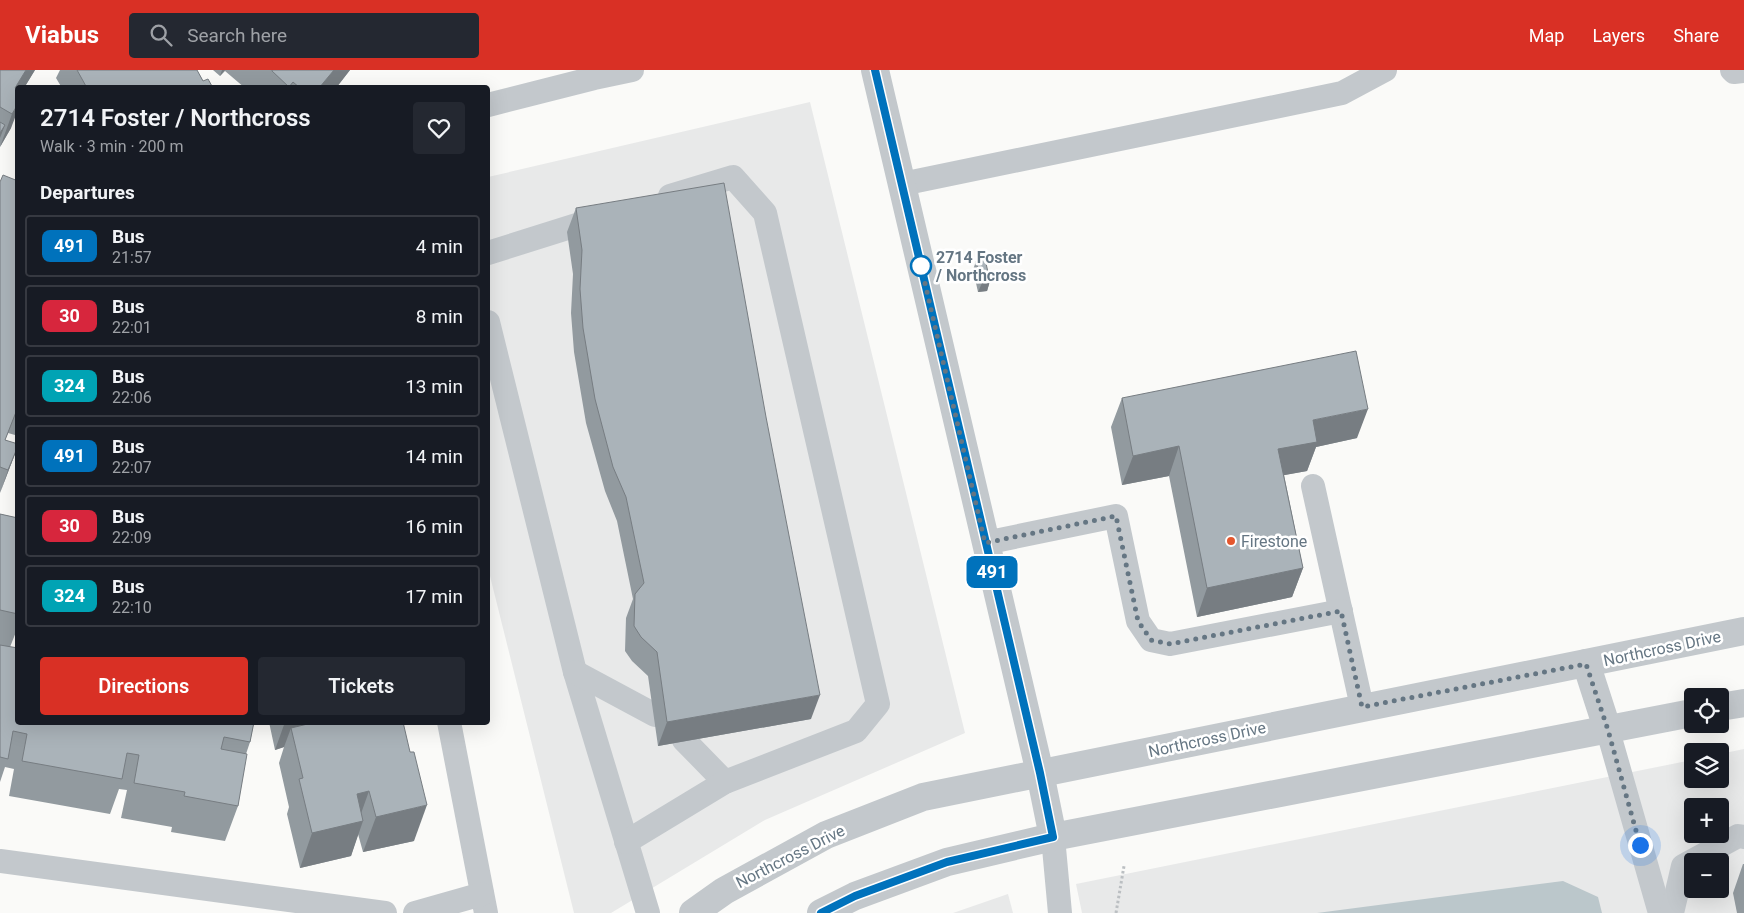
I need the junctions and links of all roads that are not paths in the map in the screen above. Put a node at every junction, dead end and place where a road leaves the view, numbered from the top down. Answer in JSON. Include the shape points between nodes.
{"nodes":[{"id":1,"x":632,"y":70,"type":"edge"},
{"id":2,"x":876,"y":70,"type":"edge"},
{"id":3,"x":1385,"y":70,"type":"edge"},
{"id":4,"x":1732,"y":70,"type":"edge"},
{"id":5,"x":1744,"y":71,"type":"edge"},
{"id":6,"x":593,"y":74,"type":"edge"},
{"id":7,"x":490,"y":104,"type":"edge"},
{"id":8,"x":902,"y":184,"type":"junction"},
{"id":9,"x":648,"y":203,"type":"edge"},
{"id":10,"x":620,"y":212,"type":"edge"},
{"id":11,"x":490,"y":252,"type":"edge"},
{"id":12,"x":490,"y":330,"type":"edge"},
{"id":13,"x":1313,"y":486,"type":"dead end"},
{"id":14,"x":985,"y":543,"type":"junction"},
{"id":15,"x":1341,"y":611,"type":"junction"},
{"id":16,"x":1744,"y":631,"type":"edge"},
{"id":17,"x":1586,"y":664,"type":"junction"},
{"id":18,"x":575,"y":672,"type":"junction"},
{"id":19,"x":1744,"y":702,"type":"edge"},
{"id":20,"x":1729,"y":706,"type":"edge"},
{"id":21,"x":1362,"y":707,"type":"junction"},
{"id":22,"x":655,"y":715,"type":"dead end"},
{"id":23,"x":1684,"y":715,"type":"edge"},
{"id":24,"x":450,"y":725,"type":"edge"},
{"id":25,"x":1608,"y":730,"type":"junction"},
{"id":26,"x":684,"y":740,"type":"edge"},
{"id":27,"x":1040,"y":773,"type":"junction"},
{"id":28,"x":725,"y":782,"type":"junction"},
{"id":29,"x":1053,"y":837,"type":"junction"},
{"id":30,"x":1744,"y":837,"type":"edge"},
{"id":31,"x":626,"y":842,"type":"junction"},
{"id":32,"x":0,"y":861,"type":"edge"},
{"id":33,"x":484,"y":904,"type":"edge"},
{"id":34,"x":385,"y":913,"type":"edge"},
{"id":35,"x":415,"y":913,"type":"edge"},
{"id":36,"x":648,"y":913,"type":"edge"},
{"id":37,"x":693,"y":913,"type":"edge"},
{"id":38,"x":821,"y":913,"type":"edge"},
{"id":39,"x":1060,"y":913,"type":"edge"},
{"id":40,"x":1660,"y":913,"type":"edge"},
{"id":41,"x":1672,"y":913,"type":"edge"}],
"edges":[{"from":1,"to":6,"type":"lane"},
{"from":2,"to":8,"type":"street"},
{"from":3,"to":8,"type":"lane","via":[[1342,93]]},
{"from":4,"to":5,"type":"lane"},
{"from":6,"to":7,"type":"lane"},
{"from":8,"to":14,"type":"street"},
{"from":9,"to":28,"type":"lane","via":[[733,177],[764,213],[878,704],[856,731]]},
{"from":10,"to":11,"type":"lane"},
{"from":12,"to":18,"type":"lane"},
{"from":13,"to":15,"type":"lane"},
{"from":14,"to":15,"type":"lane","via":[[1116,516],[1138,621],[1151,640],[1170,644]]},
{"from":14,"to":27,"type":"street"},
{"from":15,"to":21,"type":"lane"},
{"from":16,"to":17,"type":"street","name":"Northcross Drive"},
{"from":17,"to":21,"type":"street","name":"Northcross Drive"},
{"from":17,"to":25,"type":"street"},
{"from":18,"to":22,"type":"lane"},
{"from":18,"to":31,"type":"lane"},
{"from":19,"to":20,"type":"street"},
{"from":21,"to":27,"type":"street","name":"Northcross Drive"},
{"from":23,"to":25,"type":"street"},
{"from":24,"to":33,"type":"lane"},
{"from":25,"to":29,"type":"street"},
{"from":25,"to":40,"type":"lane"},
{"from":26,"to":28,"type":"lane"},
{"from":27,"to":29,"type":"street"},
{"from":27,"to":37,"type":"street","name":"Northcross Drive","via":[[923,797],[826,835],[724,891]]},
{"from":28,"to":31,"type":"lane"},
{"from":29,"to":38,"type":"street","via":[[947,862],[855,896]]},
{"from":29,"to":39,"type":"lane"},
{"from":30,"to":41,"type":"lane","via":[[1738,836],[1683,866]]},
{"from":31,"to":36,"type":"lane"},
{"from":32,"to":34,"type":"lane"},
{"from":33,"to":35,"type":"lane"}]}
